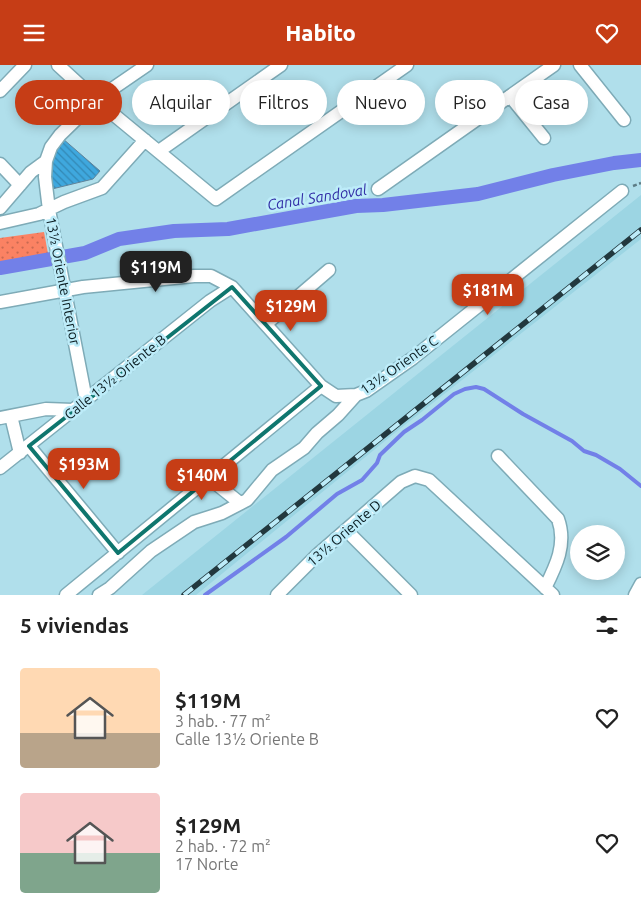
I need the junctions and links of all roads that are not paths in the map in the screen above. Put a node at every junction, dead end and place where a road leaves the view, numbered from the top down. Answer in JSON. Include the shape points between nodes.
{"nodes":[{"id":1,"x":25,"y":65,"type":"edge"},
{"id":2,"x":58,"y":65,"type":"edge"},
{"id":3,"x":147,"y":65,"type":"edge"},
{"id":4,"x":281,"y":65,"type":"edge"},
{"id":5,"x":407,"y":65,"type":"edge"},
{"id":6,"x":554,"y":65,"type":"edge"},
{"id":7,"x":580,"y":65,"type":"edge"},
{"id":8,"x":74,"y":80,"type":"edge"},
{"id":9,"x":122,"y":82,"type":"edge"},
{"id":10,"x":0,"y":91,"type":"edge"},
{"id":11,"x":510,"y":96,"type":"junction"},
{"id":12,"x":624,"y":120,"type":"dead end"},
{"id":13,"x":122,"y":121,"type":"edge"},
{"id":14,"x":70,"y":125,"type":"edge"},
{"id":15,"x":544,"y":139,"type":"dead end"},
{"id":16,"x":145,"y":140,"type":"junction"},
{"id":17,"x":159,"y":151,"type":"junction"},
{"id":18,"x":46,"y":161,"type":"junction"},
{"id":19,"x":0,"y":163,"type":"edge"},
{"id":20,"x":20,"y":185,"type":"junction"},
{"id":21,"x":378,"y":189,"type":"dead end"},
{"id":22,"x":622,"y":191,"type":"dead end"},
{"id":23,"x":0,"y":208,"type":"edge"},
{"id":24,"x":50,"y":210,"type":"junction"},
{"id":25,"x":0,"y":223,"type":"edge"},
{"id":26,"x":329,"y":270,"type":"dead end"},
{"id":27,"x":232,"y":287,"type":"junction"},
{"id":28,"x":66,"y":291,"type":"junction"},
{"id":29,"x":0,"y":302,"type":"edge"},
{"id":30,"x":266,"y":324,"type":"junction"},
{"id":31,"x":321,"y":386,"type":"junction"},
{"id":32,"x":356,"y":395,"type":"junction"},
{"id":33,"x":86,"y":400,"type":"junction"},
{"id":34,"x":73,"y":410,"type":"junction"},
{"id":35,"x":5,"y":417,"type":"edge"},
{"id":36,"x":25,"y":450,"type":"junction"},
{"id":37,"x":498,"y":457,"type":"dead end"},
{"id":38,"x":0,"y":469,"type":"edge"},
{"id":39,"x":209,"y":478,"type":"junction"},
{"id":40,"x":240,"y":503,"type":"junction"},
{"id":41,"x":346,"y":530,"type":"junction"},
{"id":42,"x":118,"y":553,"type":"junction"},
{"id":43,"x":641,"y":585,"type":"edge"},
{"id":44,"x":549,"y":591,"type":"edge"},
{"id":45,"x":282,"y":593,"type":"edge"},
{"id":46,"x":66,"y":595,"type":"edge"},
{"id":47,"x":99,"y":595,"type":"edge"},
{"id":48,"x":411,"y":595,"type":"edge"},
{"id":49,"x":634,"y":595,"type":"edge"}],
"edges":[{"from":1,"to":10,"type":"street"},
{"from":2,"to":8,"type":"street"},
{"from":3,"to":9,"type":"street"},
{"from":4,"to":17,"type":"street"},
{"from":5,"to":17,"type":"street","via":[[216,199]]},
{"from":6,"to":11,"type":"street"},
{"from":7,"to":12,"type":"street"},
{"from":11,"to":15,"type":"street"},
{"from":11,"to":21,"type":"street"},
{"from":13,"to":16,"type":"street"},
{"from":14,"to":18,"type":"street","via":[[51,147]]},
{"from":16,"to":17,"type":"street"},
{"from":16,"to":24,"type":"street","via":[[105,186]]},
{"from":18,"to":20,"type":"street"},
{"from":18,"to":24,"type":"street","name":"13½ Oriente Interior"},
{"from":19,"to":20,"type":"street"},
{"from":20,"to":23,"type":"street"},
{"from":22,"to":32,"type":"street","name":"13½ Oriente C","via":[[413,358]]},
{"from":24,"to":25,"type":"street"},
{"from":24,"to":28,"type":"street","name":"13½ Oriente Interior"},
{"from":26,"to":30,"type":"street"},
{"from":27,"to":28,"type":"street","via":[[216,277],[204,275]]},
{"from":27,"to":30,"type":"street"},
{"from":27,"to":33,"type":"street","name":"Calle 13½ Oriente B"},
{"from":28,"to":29,"type":"street"},
{"from":28,"to":33,"type":"street","name":"13½ Oriente Interior"},
{"from":30,"to":31,"type":"street"},
{"from":31,"to":32,"type":"street","name":"13½ Oriente C","via":[[336,396]]},
{"from":31,"to":39,"type":"street"},
{"from":32,"to":40,"type":"street","via":[[304,448],[272,471],[253,494]]},
{"from":33,"to":34,"type":"street","name":"Calle 13½ Oriente B"},
{"from":34,"to":35,"type":"street","via":[[46,409]]},
{"from":34,"to":36,"type":"street","name":"Calle 13½ Oriente B"},
{"from":35,"to":36,"type":"street"},
{"from":36,"to":38,"type":"street","name":"Calle 13½ Oriente B"},
{"from":36,"to":42,"type":"street"},
{"from":37,"to":44,"type":"street","via":[[558,519],[561,551]]},
{"from":39,"to":40,"type":"street"},
{"from":39,"to":42,"type":"street"},
{"from":40,"to":47,"type":"street","via":[[194,522],[151,551]]},
{"from":41,"to":44,"type":"street","name":"13½ Oriente D","via":[[402,483],[415,476],[429,480]]},
{"from":41,"to":45,"type":"street","name":"13½ Oriente D","via":[[316,556]]},
{"from":41,"to":48,"type":"street"},
{"from":42,"to":46,"type":"street"},
{"from":43,"to":49,"type":"street"}]}
